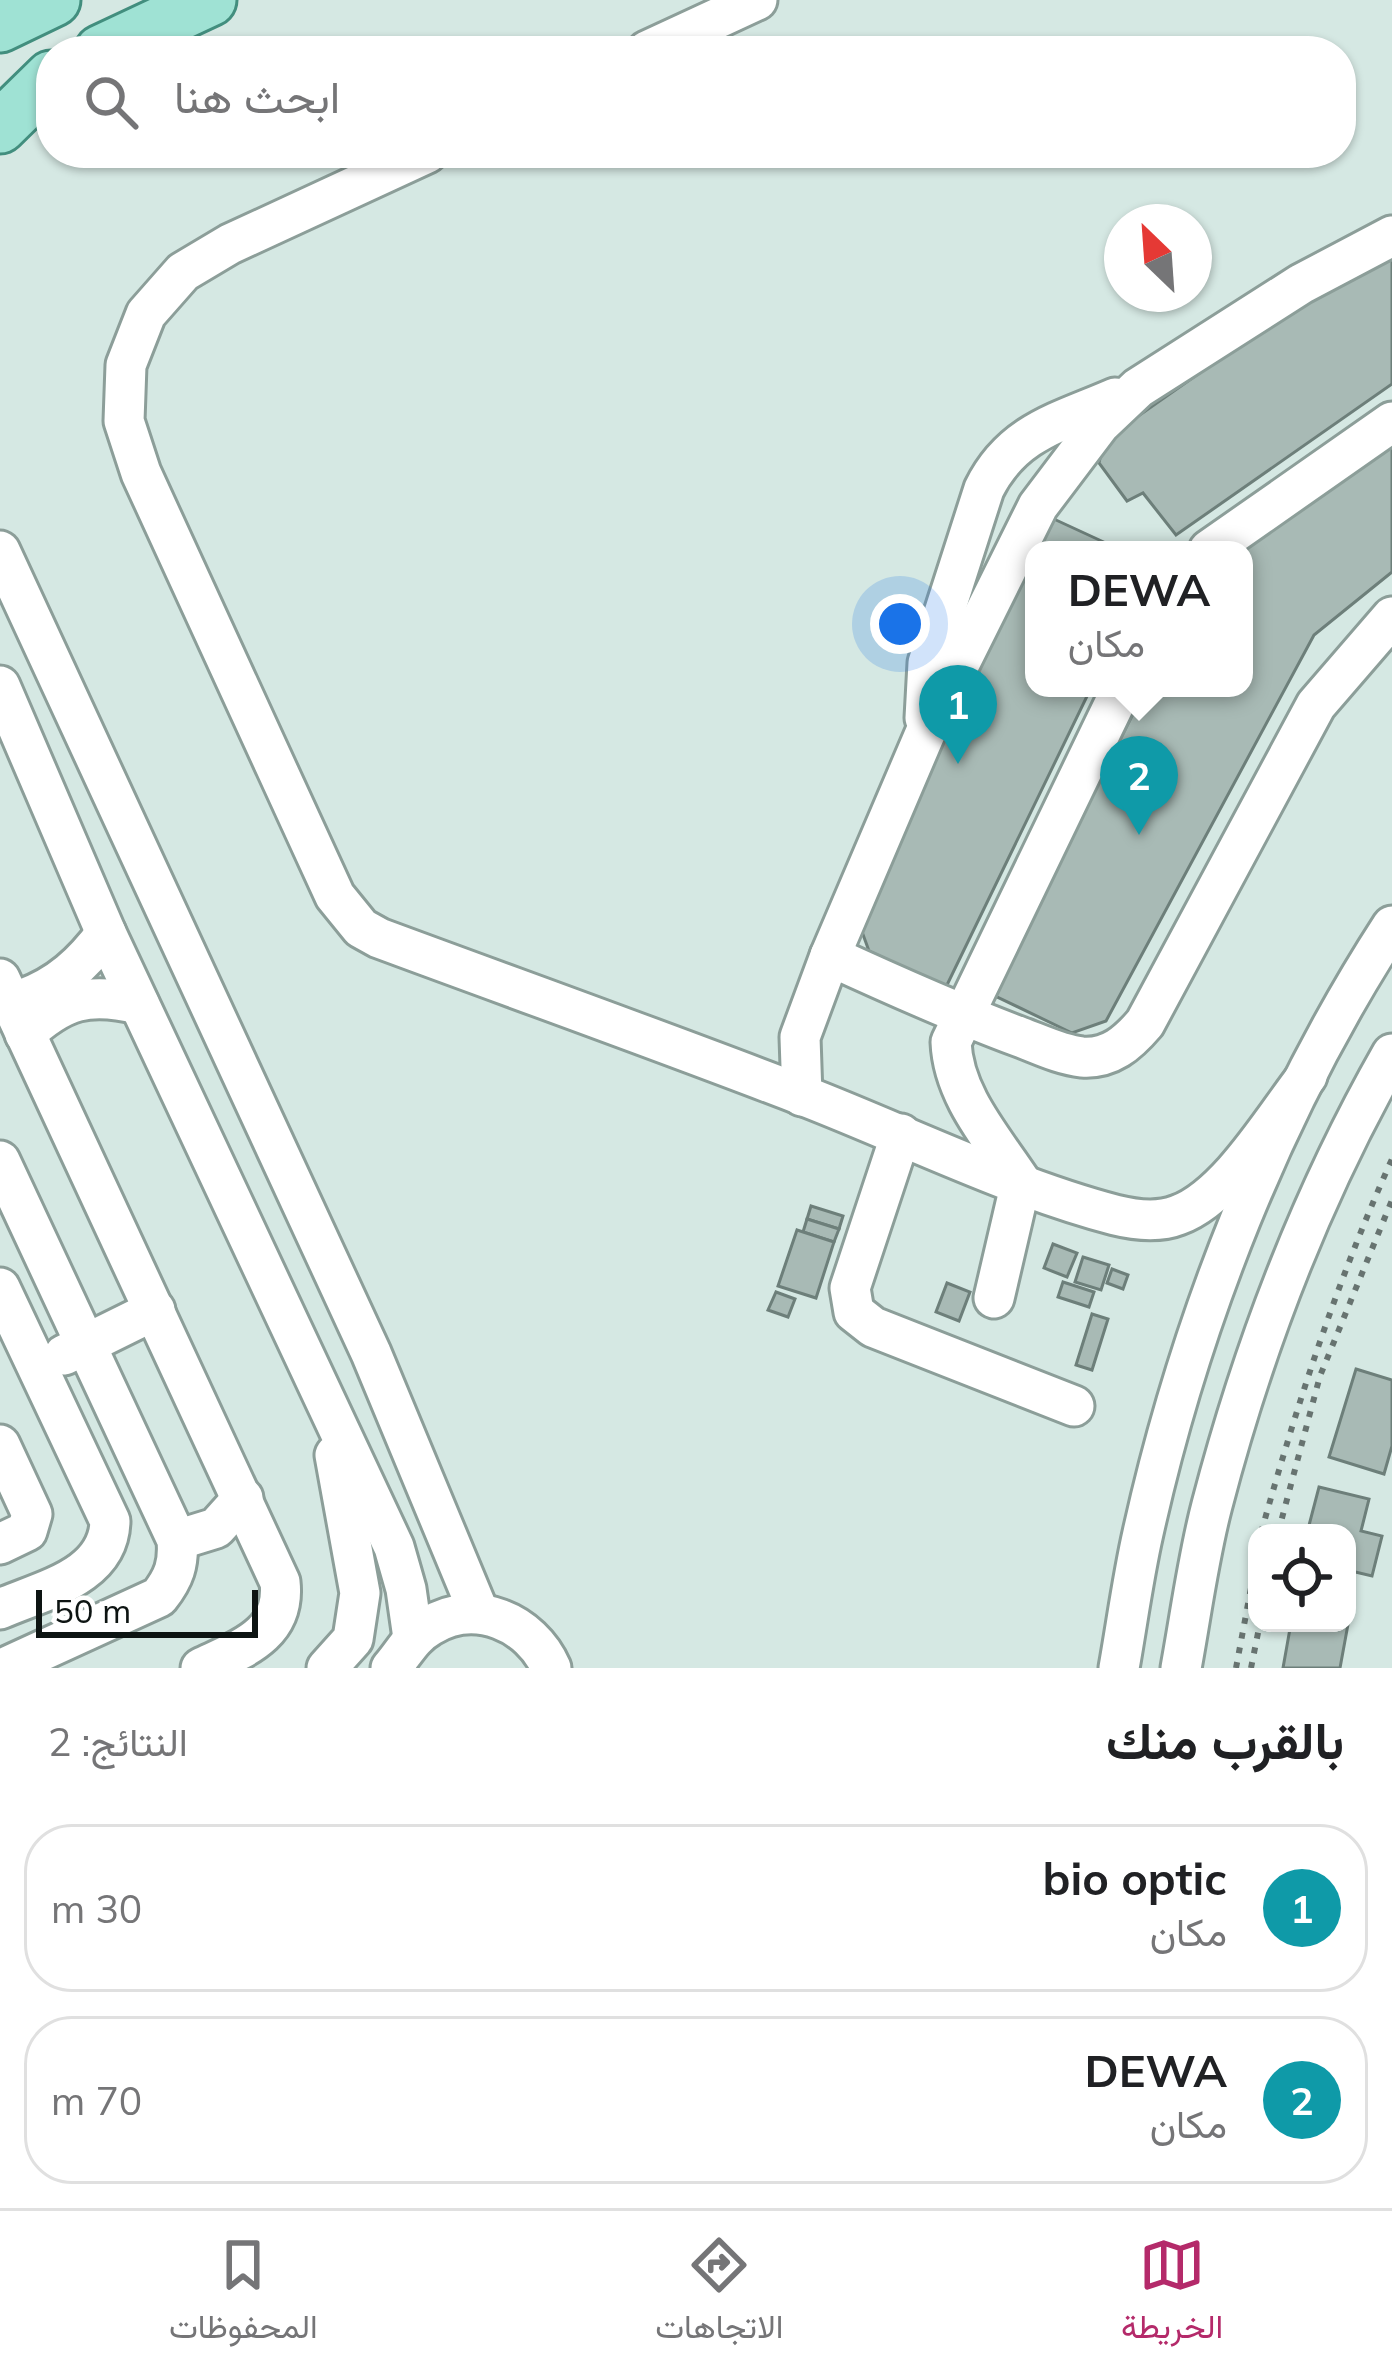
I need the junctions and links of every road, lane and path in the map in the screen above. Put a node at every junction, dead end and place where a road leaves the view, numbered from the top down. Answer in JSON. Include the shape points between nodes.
{"nodes":[{"id":1,"x":54,"y":0,"type":"edge"},
{"id":2,"x":211,"y":0,"type":"edge"},
{"id":3,"x":757,"y":0,"type":"edge"},
{"id":4,"x":0,"y":26,"type":"edge"},
{"id":5,"x":133,"y":36,"type":"edge"},
{"id":6,"x":679,"y":36,"type":"edge"},
{"id":7,"x":36,"y":82,"type":"edge"},
{"id":8,"x":36,"y":91,"type":"edge"},
{"id":9,"x":0,"y":98,"type":"edge"},
{"id":10,"x":0,"y":127,"type":"edge"},
{"id":11,"x":395,"y":168,"type":"edge"},
{"id":12,"x":1392,"y":236,"type":"edge"},
{"id":13,"x":1138,"y":388,"type":"junction"},
{"id":14,"x":1392,"y":422,"type":"edge"},
{"id":15,"x":1222,"y":541,"type":"edge"},
{"id":16,"x":0,"y":550,"type":"edge"},
{"id":17,"x":1392,"y":617,"type":"edge"},
{"id":18,"x":1,"y":690,"type":"edge"},
{"id":19,"x":1118,"y":697,"type":"edge"},
{"id":20,"x":927,"y":729,"type":"junction"},
{"id":21,"x":1392,"y":926,"type":"edge"},
{"id":22,"x":106,"y":933,"type":"junction"},
{"id":23,"x":830,"y":956,"type":"junction"},
{"id":24,"x":139,"y":1004,"type":"junction"},
{"id":25,"x":12,"y":1006,"type":"edge"},
{"id":26,"x":961,"y":1016,"type":"junction"},
{"id":27,"x":1392,"y":1054,"type":"edge"},
{"id":28,"x":1307,"y":1076,"type":"junction"},
{"id":29,"x":802,"y":1096,"type":"junction"},
{"id":30,"x":901,"y":1134,"type":"junction"},
{"id":31,"x":1392,"y":1159,"type":"edge"},
{"id":32,"x":0,"y":1161,"type":"edge"},
{"id":33,"x":1021,"y":1182,"type":"junction"},
{"id":34,"x":1392,"y":1199,"type":"edge"},
{"id":35,"x":0,"y":1288,"type":"edge"},
{"id":36,"x":994,"y":1298,"type":"dead end"},
{"id":37,"x":155,"y":1310,"type":"junction"},
{"id":38,"x":86,"y":1344,"type":"junction"},
{"id":39,"x":38,"y":1367,"type":"junction"},
{"id":40,"x":322,"y":1391,"type":"junction"},
{"id":41,"x":1074,"y":1406,"type":"dead end"},
{"id":42,"x":0,"y":1445,"type":"edge"},
{"id":43,"x":243,"y":1498,"type":"junction"},
{"id":44,"x":1264,"y":1524,"type":"edge"},
{"id":45,"x":1280,"y":1524,"type":"edge"},
{"id":46,"x":177,"y":1540,"type":"junction"},
{"id":47,"x":0,"y":1544,"type":"edge"},
{"id":48,"x":1248,"y":1604,"type":"edge"},
{"id":49,"x":0,"y":1610,"type":"edge"},
{"id":50,"x":479,"y":1612,"type":"junction"},
{"id":51,"x":1258,"y":1632,"type":"edge"},
{"id":52,"x":398,"y":1659,"type":"edge"},
{"id":53,"x":4,"y":1668,"type":"edge"},
{"id":54,"x":201,"y":1668,"type":"edge"},
{"id":55,"x":327,"y":1668,"type":"edge"},
{"id":56,"x":551,"y":1668,"type":"edge"},
{"id":57,"x":1119,"y":1668,"type":"edge"},
{"id":58,"x":1181,"y":1668,"type":"edge"},
{"id":59,"x":1236,"y":1668,"type":"edge"},
{"id":60,"x":1251,"y":1668,"type":"edge"}],
"edges":[{"from":1,"to":4,"type":"main road"},
{"from":2,"to":5,"type":"main road"},
{"from":3,"to":6,"type":"street"},
{"from":7,"to":9,"type":"main road"},
{"from":8,"to":10,"type":"main road"},
{"from":11,"to":29,"type":"street","via":[[230,244],[183,272],[146,314],[126,365],[124,421],[141,473],[335,896],[361,928]]},
{"from":12,"to":13,"type":"street"},
{"from":13,"to":20,"type":"street","via":[[1037,506]]},
{"from":13,"to":20,"type":"street","via":[[1036,432],[996,465],[928,663]]},
{"from":14,"to":15,"type":"street"},
{"from":16,"to":50,"type":"street","via":[[351,1310]]},
{"from":17,"to":26,"type":"street","via":[[1316,705],[1129,1042],[1083,1057]]},
{"from":18,"to":22,"type":"street"},
{"from":19,"to":26,"type":"street"},
{"from":20,"to":23,"type":"street"},
{"from":21,"to":28,"type":"street"},
{"from":22,"to":24,"type":"street"},
{"from":22,"to":25,"type":"street","via":[[66,977]]},
{"from":23,"to":26,"type":"street"},
{"from":23,"to":29,"type":"street","via":[[800,1037]]},
{"from":24,"to":25,"type":"street","via":[[77,1000],[48,1013]]},
{"from":24,"to":40,"type":"street"},
{"from":25,"to":37,"type":"street"},
{"from":26,"to":33,"type":"street","via":[[952,1069]]},
{"from":27,"to":58,"type":"street","via":[[1305,1226],[1255,1354],[1211,1510]]},
{"from":28,"to":33,"type":"street","via":[[1226,1180],[1176,1216],[1113,1215]]},
{"from":28,"to":57,"type":"street","via":[[1239,1224],[1184,1377],[1142,1534]]},
{"from":29,"to":30,"type":"street"},
{"from":30,"to":33,"type":"street"},
{"from":30,"to":41,"type":"street","via":[[850,1288],[854,1312],[873,1327]]},
{"from":31,"to":44,"type":"path","via":[[1307,1371]]},
{"from":32,"to":38,"type":"street"},
{"from":33,"to":36,"type":"street"},
{"from":34,"to":45,"type":"path","via":[[1320,1376]]},
{"from":35,"to":39,"type":"street"},
{"from":37,"to":38,"type":"street"},
{"from":37,"to":43,"type":"street"},
{"from":38,"to":39,"type":"street"},
{"from":38,"to":46,"type":"street"},
{"from":39,"to":49,"type":"street","via":[[104,1504],[109,1538],[91,1568]]},
{"from":40,"to":52,"type":"street","via":[[406,1589]]},
{"from":40,"to":55,"type":"street","via":[[360,1593],[352,1639]]},
{"from":42,"to":47,"type":"street","via":[[32,1514],[27,1531]]},
{"from":43,"to":46,"type":"street","via":[[216,1528]]},
{"from":43,"to":54,"type":"street","via":[[280,1582],[280,1609],[257,1641]]},
{"from":46,"to":53,"type":"street","via":[[178,1561],[159,1597]]},
{"from":48,"to":59,"type":"path"},
{"from":50,"to":52,"type":"street","via":[[434,1623]]},
{"from":50,"to":56,"type":"street","via":[[517,1626]]},
{"from":51,"to":60,"type":"path"}]}
